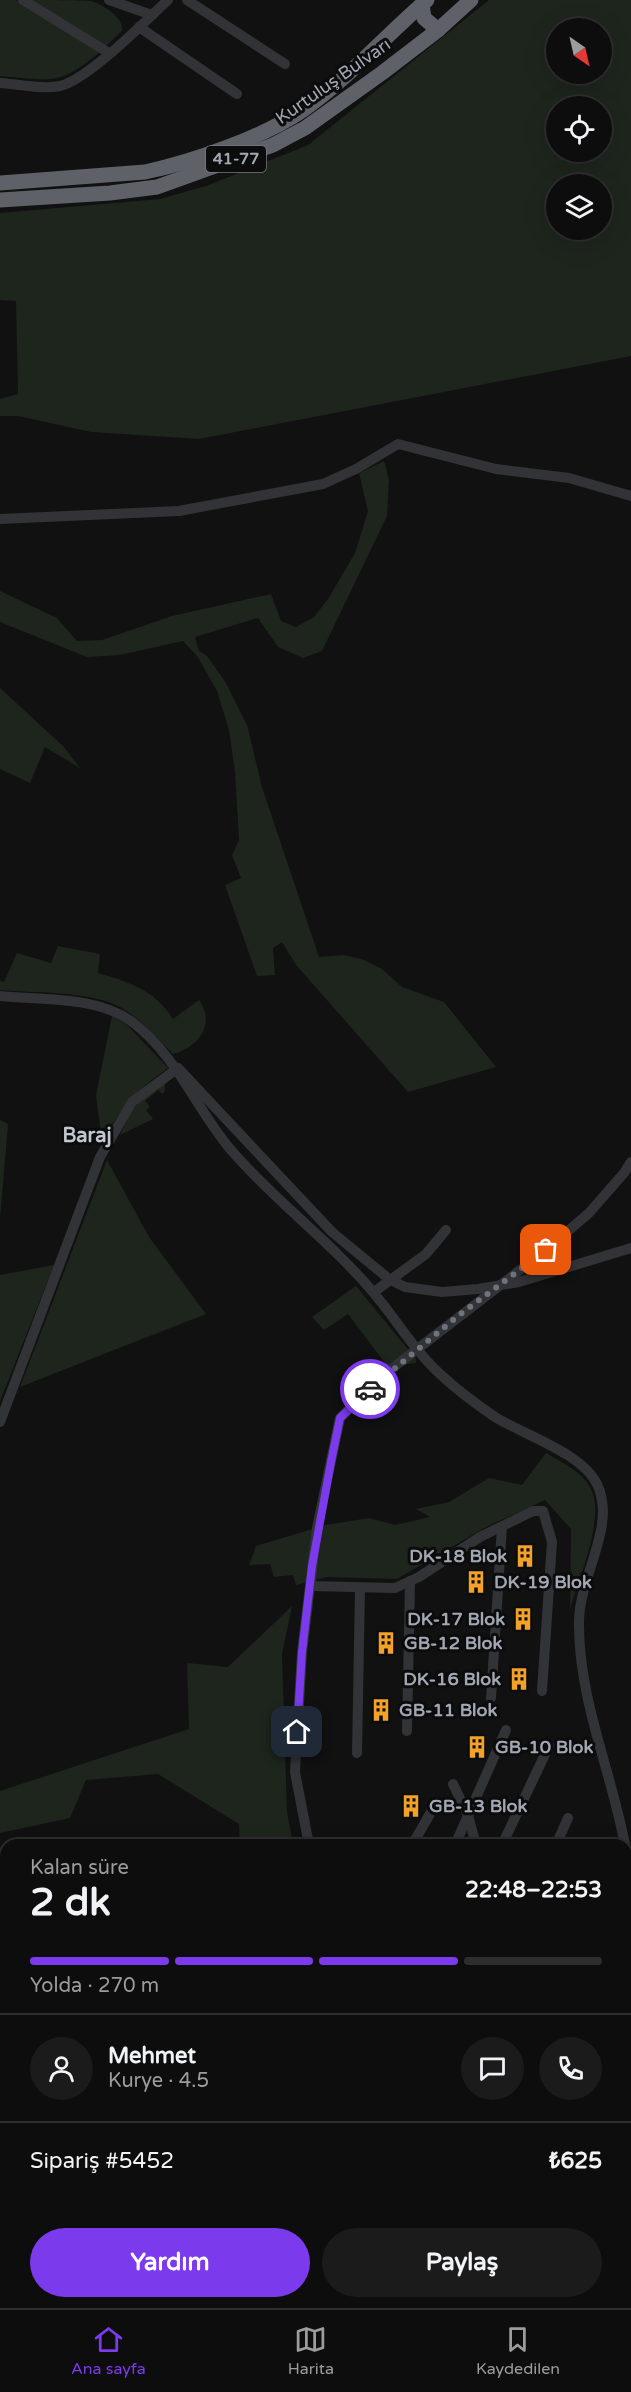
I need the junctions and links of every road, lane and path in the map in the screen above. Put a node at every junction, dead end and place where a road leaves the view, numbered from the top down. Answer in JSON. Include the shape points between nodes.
{"nodes":[{"id":1,"x":23,"y":0,"type":"edge"},
{"id":2,"x":109,"y":0,"type":"edge"},
{"id":3,"x":168,"y":0,"type":"edge"},
{"id":4,"x":188,"y":0,"type":"edge"},
{"id":5,"x":127,"y":2,"type":"edge"},
{"id":6,"x":424,"y":2,"type":"edge"},
{"id":7,"x":464,"y":3,"type":"edge"},
{"id":8,"x":152,"y":15,"type":"junction"},
{"id":9,"x":139,"y":27,"type":"junction"},
{"id":10,"x":438,"y":30,"type":"junction"},
{"id":11,"x":108,"y":53,"type":"junction"},
{"id":12,"x":285,"y":64,"type":"dead end"},
{"id":13,"x":0,"y":83,"type":"edge"},
{"id":14,"x":237,"y":94,"type":"dead end"},
{"id":15,"x":0,"y":183,"type":"edge"},
{"id":16,"x":0,"y":200,"type":"edge"},
{"id":17,"x":631,"y":496,"type":"edge"},
{"id":18,"x":0,"y":519,"type":"edge"},
{"id":19,"x":0,"y":996,"type":"edge"},
{"id":20,"x":178,"y":1068,"type":"junction"},
{"id":21,"x":631,"y":1162,"type":"edge"},
{"id":22,"x":446,"y":1230,"type":"dead end"},
{"id":23,"x":631,"y":1248,"type":"edge"},
{"id":24,"x":389,"y":1279,"type":"junction"},
{"id":25,"x":499,"y":1286,"type":"junction"},
{"id":26,"x":374,"y":1292,"type":"junction"},
{"id":27,"x":417,"y":1351,"type":"junction"},
{"id":28,"x":0,"y":1422,"type":"edge"},
{"id":29,"x":502,"y":1527,"type":"junction"},
{"id":30,"x":410,"y":1581,"type":"junction"},
{"id":31,"x":310,"y":1586,"type":"junction"},
{"id":32,"x":360,"y":1588,"type":"junction"},
{"id":33,"x":542,"y":1691,"type":"dead end"},
{"id":34,"x":491,"y":1698,"type":"dead end"},
{"id":35,"x":506,"y":1730,"type":"dead end"},
{"id":36,"x":407,"y":1731,"type":"dead end"},
{"id":37,"x":549,"y":1746,"type":"dead end"},
{"id":38,"x":357,"y":1753,"type":"dead end"},
{"id":39,"x":453,"y":1784,"type":"dead end"},
{"id":40,"x":431,"y":1812,"type":"dead end"},
{"id":41,"x":468,"y":1815,"type":"junction"},
{"id":42,"x":568,"y":1818,"type":"dead end"},
{"id":43,"x":308,"y":1839,"type":"edge"},
{"id":44,"x":416,"y":1839,"type":"edge"},
{"id":45,"x":458,"y":1839,"type":"edge"},
{"id":46,"x":474,"y":1839,"type":"edge"},
{"id":47,"x":505,"y":1839,"type":"edge"},
{"id":48,"x":559,"y":1839,"type":"edge"},
{"id":49,"x":623,"y":1839,"type":"edge"}],
"edges":[{"from":1,"to":11,"type":"street"},
{"from":2,"to":5,"type":"street"},
{"from":3,"to":8,"type":"street"},
{"from":4,"to":12,"type":"street"},
{"from":5,"to":8,"type":"street"},
{"from":6,"to":10,"type":"highway","via":[[424,18]]},
{"from":6,"to":15,"type":"highway","name":"Kurtuluş Bulvarı","number":"41-77","via":[[329,90],[304,110],[269,129],[166,168]]},
{"from":7,"to":10,"type":"highway","name":"Kurtuluş Bulvarı"},
{"from":8,"to":9,"type":"street"},
{"from":9,"to":11,"type":"street"},
{"from":9,"to":14,"type":"street"},
{"from":10,"to":16,"type":"highway","name":"Kurtuluş Bulvarı","number":"41-77","via":[[305,128],[263,149],[157,187]]},
{"from":11,"to":13,"type":"street","via":[[58,86]]},
{"from":17,"to":18,"type":"street","via":[[569,478],[496,469],[398,444],[356,470],[323,484],[179,511]]},
{"from":19,"to":20,"type":"street","via":[[92,1004],[117,1011],[156,1043]]},
{"from":20,"to":24,"type":"street","via":[[304,1204]]},
{"from":20,"to":26,"type":"street","via":[[231,1150]]},
{"from":20,"to":28,"type":"street","via":[[132,1102],[100,1157]]},
{"from":21,"to":25,"type":"street","via":[[589,1213]]},
{"from":22,"to":24,"type":"street","via":[[426,1254]]},
{"from":23,"to":25,"type":"street"},
{"from":24,"to":25,"type":"street","via":[[405,1287],[442,1292]]},
{"from":24,"to":26,"type":"street"},
{"from":25,"to":27,"type":"street"},
{"from":26,"to":27,"type":"street"},
{"from":27,"to":31,"type":"street","via":[[390,1370],[340,1418],[317,1528]]},
{"from":27,"to":49,"type":"street","via":[[480,1407],[568,1456],[585,1468],[597,1484],[604,1519],[580,1599],[580,1640],[598,1745]]},
{"from":29,"to":30,"type":"street"},
{"from":29,"to":33,"type":"street","via":[[533,1511],[543,1511],[552,1542]]},
{"from":29,"to":34,"type":"street"},
{"from":30,"to":32,"type":"street","via":[[395,1588]]},
{"from":30,"to":36,"type":"street"},
{"from":31,"to":32,"type":"street"},
{"from":31,"to":43,"type":"street","via":[[295,1772]]},
{"from":32,"to":38,"type":"street"},
{"from":35,"to":41,"type":"street"},
{"from":37,"to":47,"type":"street"},
{"from":39,"to":41,"type":"street"},
{"from":40,"to":44,"type":"street"},
{"from":41,"to":45,"type":"street"},
{"from":41,"to":46,"type":"street"},
{"from":42,"to":48,"type":"street"}]}
